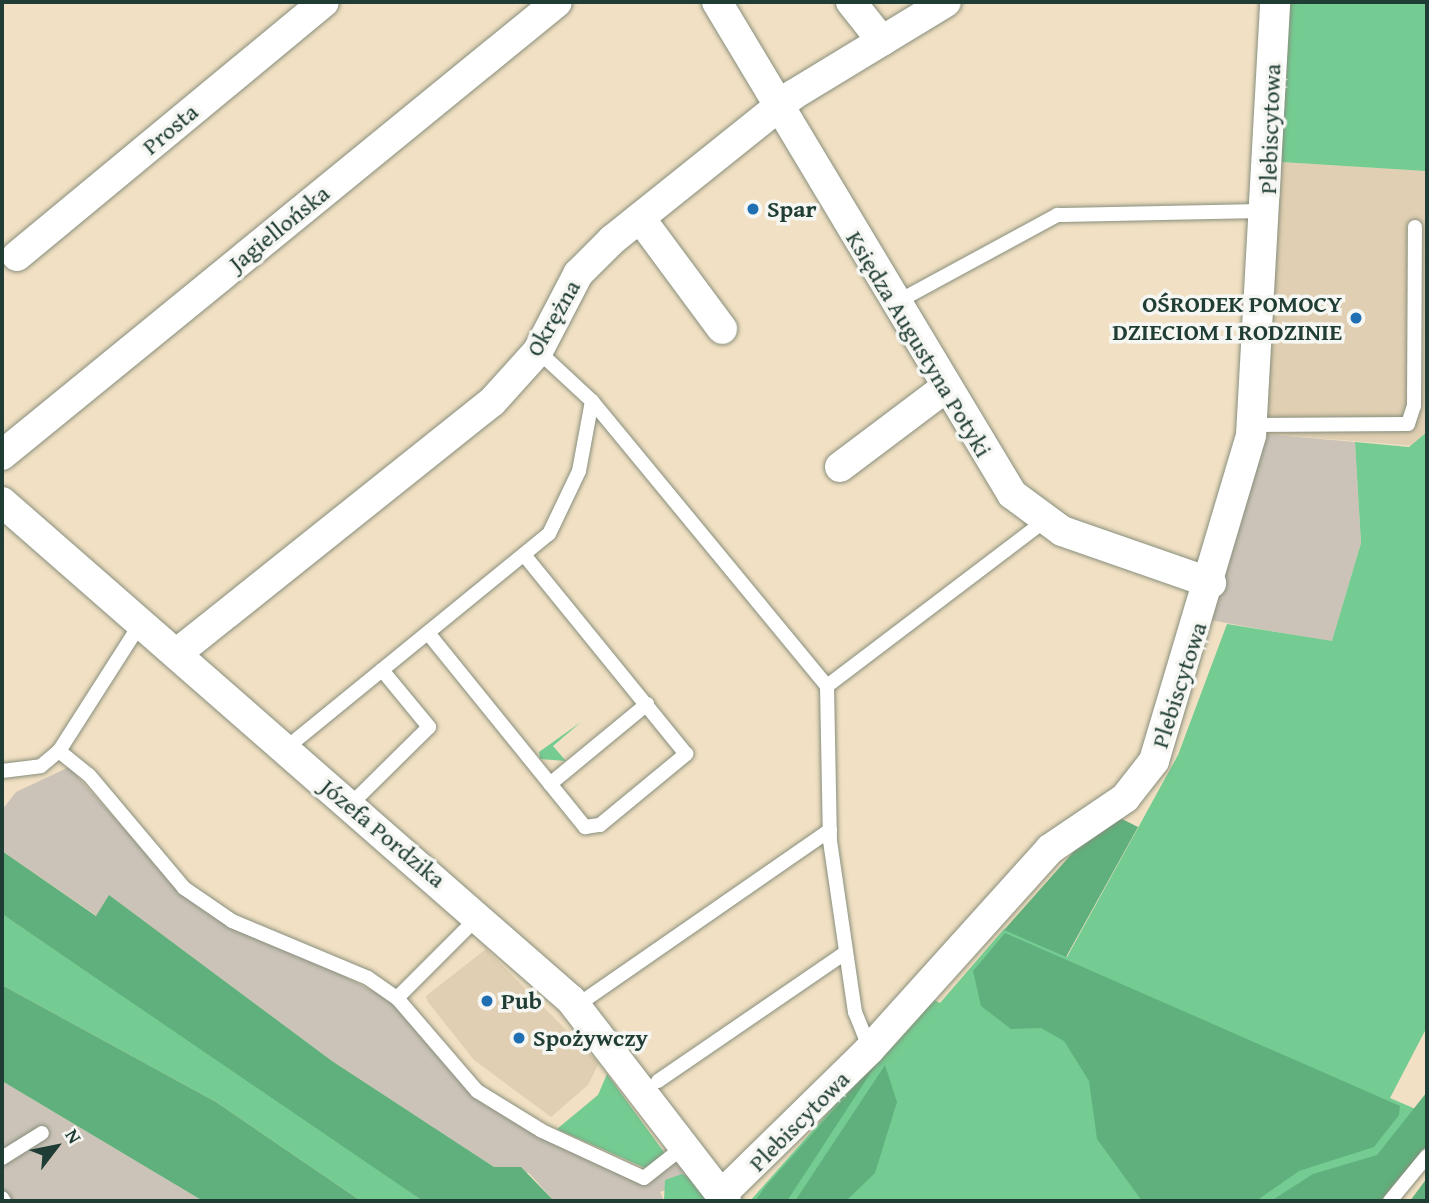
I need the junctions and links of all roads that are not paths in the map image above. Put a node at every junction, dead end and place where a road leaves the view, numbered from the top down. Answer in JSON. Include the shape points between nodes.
{"nodes":[{"id":1,"x":324,"y":2,"type":"edge"},
{"id":2,"x":557,"y":2,"type":"edge"},
{"id":3,"x":717,"y":2,"type":"edge"},
{"id":4,"x":850,"y":2,"type":"edge"},
{"id":5,"x":946,"y":2,"type":"edge"},
{"id":6,"x":1275,"y":2,"type":"edge"},
{"id":7,"x":882,"y":41,"type":"junction"},
{"id":8,"x":771,"y":114,"type":"junction"},
{"id":9,"x":1267,"y":211,"type":"junction"},
{"id":10,"x":640,"y":218,"type":"junction"},
{"id":11,"x":1415,"y":227,"type":"dead end"},
{"id":12,"x":17,"y":256,"type":"dead end"},
{"id":13,"x":908,"y":296,"type":"dead end"},
{"id":14,"x":722,"y":329,"type":"dead end"},
{"id":15,"x":538,"y":351,"type":"junction"},
{"id":16,"x":945,"y":388,"type":"junction"},
{"id":17,"x":592,"y":401,"type":"junction"},
{"id":18,"x":1253,"y":425,"type":"junction"},
{"id":19,"x":2,"y":454,"type":"edge"},
{"id":20,"x":840,"y":467,"type":"dead end"},
{"id":21,"x":2,"y":502,"type":"edge"},
{"id":22,"x":1044,"y":521,"type":"junction"},
{"id":23,"x":524,"y":555,"type":"junction"},
{"id":24,"x":1210,"y":583,"type":"junction"},
{"id":25,"x":141,"y":623,"type":"junction"},
{"id":26,"x":428,"y":633,"type":"junction"},
{"id":27,"x":176,"y":654,"type":"junction"},
{"id":28,"x":382,"y":670,"type":"junction"},
{"id":29,"x":827,"y":686,"type":"junction"},
{"id":30,"x":647,"y":704,"type":"junction"},
{"id":31,"x":285,"y":749,"type":"junction"},
{"id":32,"x":59,"y":751,"type":"junction"},
{"id":33,"x":2,"y":771,"type":"edge"},
{"id":34,"x":550,"y":784,"type":"junction"},
{"id":35,"x":350,"y":806,"type":"junction"},
{"id":36,"x":830,"y":830,"type":"junction"},
{"id":37,"x":480,"y":915,"type":"junction"},
{"id":38,"x":845,"y":953,"type":"junction"},
{"id":39,"x":397,"y":998,"type":"junction"},
{"id":40,"x":576,"y":1006,"type":"junction"},
{"id":41,"x":870,"y":1049,"type":"junction"},
{"id":42,"x":658,"y":1081,"type":"dead end"},
{"id":43,"x":42,"y":1133,"type":"dead end"},
{"id":44,"x":686,"y":1145,"type":"junction"},
{"id":45,"x":1427,"y":1156,"type":"edge"},
{"id":46,"x":2,"y":1157,"type":"edge"},
{"id":47,"x":724,"y":1198,"type":"edge"},
{"id":48,"x":1390,"y":1201,"type":"edge"}],
"edges":[{"from":1,"to":12,"type":"street","name":"Prosta"},
{"from":2,"to":19,"type":"street","name":"Jagiellońska"},
{"from":3,"to":8,"type":"street","name":"Księdza Augustyna Potyki"},
{"from":4,"to":7,"type":"street"},
{"from":5,"to":7,"type":"street","name":"Okrężna"},
{"from":6,"to":9,"type":"street","name":"Plebiscytowa"},
{"from":7,"to":8,"type":"street","name":"Okrężna"},
{"from":8,"to":10,"type":"street","name":"Okrężna"},
{"from":8,"to":16,"type":"street","name":"Księdza Augustyna Potyki"},
{"from":9,"to":13,"type":"lane","via":[[1057,215]]},
{"from":9,"to":18,"type":"street","name":"Plebiscytowa"},
{"from":10,"to":14,"type":"street"},
{"from":10,"to":15,"type":"street","name":"Okrężna","via":[[573,281]]},
{"from":11,"to":18,"type":"lane","via":[[1414,406],[1408,424]]},
{"from":15,"to":17,"type":"lane"},
{"from":15,"to":27,"type":"street","name":"Okrężna","via":[[492,402]]},
{"from":16,"to":20,"type":"street"},
{"from":16,"to":22,"type":"street","name":"Księdza Augustyna Potyki","via":[[1001,479]]},
{"from":17,"to":23,"type":"lane","via":[[573,492],[557,524]]},
{"from":17,"to":29,"type":"lane"},
{"from":18,"to":24,"type":"street","name":"Plebiscytowa"},
{"from":21,"to":25,"type":"street","name":"Józefa Pordzika"},
{"from":22,"to":24,"type":"street","name":"Księdza Augustyna Potyki"},
{"from":22,"to":29,"type":"lane"},
{"from":23,"to":26,"type":"lane"},
{"from":23,"to":30,"type":"lane"},
{"from":24,"to":41,"type":"street","name":"Plebiscytowa","via":[[1178,697],[1145,777],[1125,798],[1051,849]]},
{"from":25,"to":27,"type":"street","name":"Józefa Pordzika"},
{"from":25,"to":32,"type":"lane"},
{"from":26,"to":28,"type":"lane"},
{"from":26,"to":34,"type":"lane"},
{"from":27,"to":31,"type":"street","name":"Józefa Pordzika"},
{"from":28,"to":31,"type":"lane"},
{"from":28,"to":35,"type":"lane","via":[[429,727]]},
{"from":29,"to":36,"type":"lane"},
{"from":30,"to":34,"type":"lane"},
{"from":30,"to":34,"type":"lane","via":[[686,754],[600,825],[585,827]]},
{"from":31,"to":35,"type":"street","name":"Józefa Pordzika"},
{"from":32,"to":33,"type":"lane","via":[[41,766]]},
{"from":32,"to":39,"type":"lane","via":[[89,775],[184,888],[232,921],[368,978]]},
{"from":35,"to":37,"type":"street","name":"Józefa Pordzika"},
{"from":36,"to":38,"type":"lane"},
{"from":36,"to":40,"type":"lane"},
{"from":37,"to":39,"type":"lane"},
{"from":37,"to":40,"type":"street","name":"Józefa Pordzika"},
{"from":38,"to":41,"type":"lane","via":[[855,1012]]},
{"from":38,"to":42,"type":"lane"},
{"from":39,"to":44,"type":"lane","via":[[477,1091],[542,1131],[644,1178]]},
{"from":40,"to":44,"type":"street","name":"Józefa Pordzika"},
{"from":41,"to":47,"type":"street","name":"Plebiscytowa"},
{"from":43,"to":46,"type":"lane"},
{"from":44,"to":47,"type":"street","name":"Józefa Pordzika"},
{"from":45,"to":48,"type":"lane"}]}
